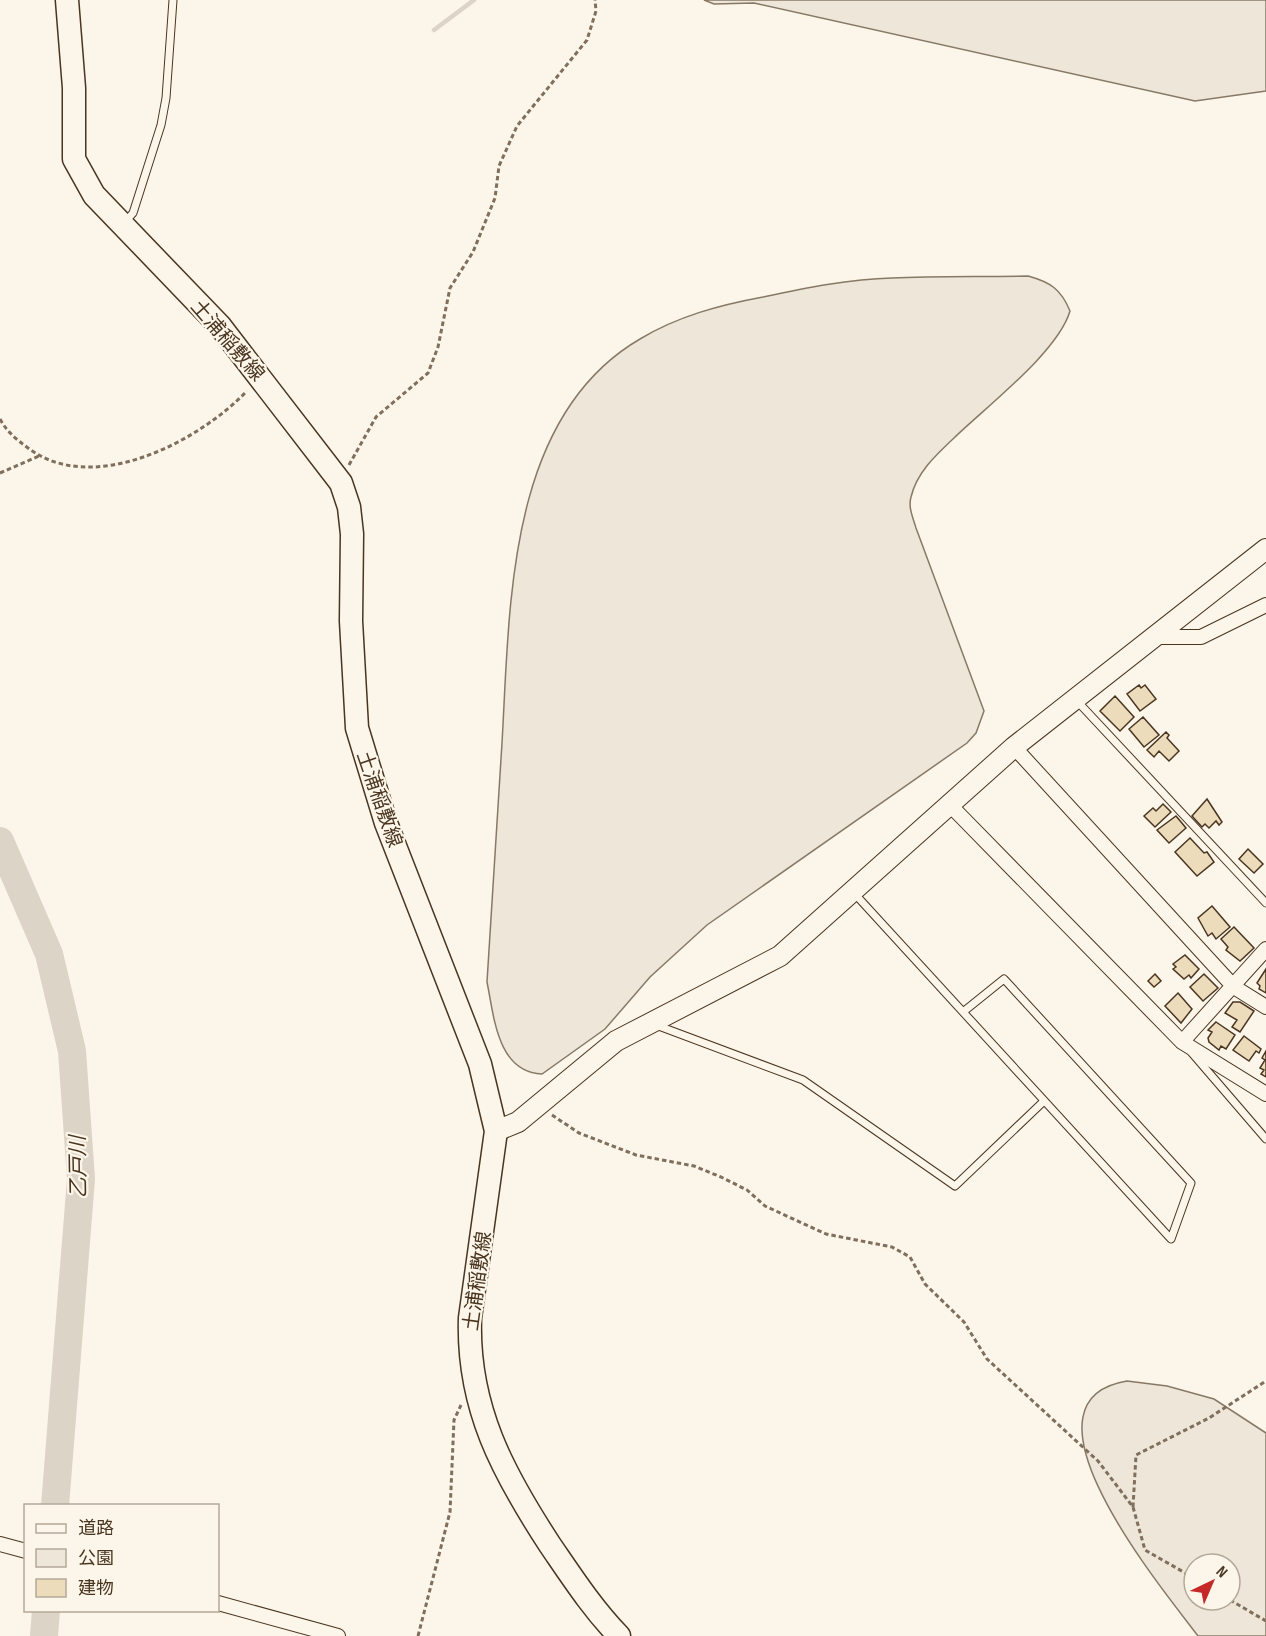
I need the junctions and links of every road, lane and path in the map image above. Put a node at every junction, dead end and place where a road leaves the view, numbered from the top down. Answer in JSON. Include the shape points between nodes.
{"nodes":[{"id":1,"x":67,"y":0,"type":"edge"},
{"id":2,"x":173,"y":0,"type":"edge"},
{"id":3,"x":595,"y":0,"type":"edge"},
{"id":4,"x":123,"y":225,"type":"junction"},
{"id":5,"x":261,"y":377,"type":"junction"},
{"id":6,"x":0,"y":419,"type":"edge"},
{"id":7,"x":39,"y":456,"type":"junction"},
{"id":8,"x":0,"y":473,"type":"edge"},
{"id":9,"x":342,"y":483,"type":"junction"},
{"id":10,"x":1266,"y":549,"type":"edge"},
{"id":11,"x":1266,"y":605,"type":"edge"},
{"id":12,"x":1154,"y":637,"type":"junction"},
{"id":13,"x":1077,"y":700,"type":"junction"},
{"id":14,"x":1014,"y":747,"type":"junction"},
{"id":15,"x":949,"y":804,"type":"junction"},
{"id":16,"x":852,"y":891,"type":"junction"},
{"id":17,"x":1266,"y":903,"type":"edge"},
{"id":18,"x":1266,"y":949,"type":"edge"},
{"id":19,"x":1234,"y":987,"type":"junction"},
{"id":20,"x":1266,"y":1006,"type":"edge"},
{"id":21,"x":963,"y":1012,"type":"junction"},
{"id":22,"x":651,"y":1023,"type":"junction"},
{"id":23,"x":1182,"y":1042,"type":"junction"},
{"id":24,"x":1266,"y":1094,"type":"edge"},
{"id":25,"x":1044,"y":1101,"type":"junction"},
{"id":26,"x":539,"y":1105,"type":"junction"},
{"id":27,"x":496,"y":1131,"type":"junction"},
{"id":28,"x":1266,"y":1139,"type":"edge"},
{"id":29,"x":1266,"y":1381,"type":"edge"},
{"id":30,"x":475,"y":1391,"type":"junction"},
{"id":31,"x":1133,"y":1507,"type":"junction"},
{"id":32,"x":0,"y":1544,"type":"edge"},
{"id":33,"x":24,"y":1550,"type":"edge"},
{"id":34,"x":1182,"y":1571,"type":"edge"},
{"id":35,"x":219,"y":1603,"type":"edge"},
{"id":36,"x":1242,"y":1607,"type":"edge"},
{"id":37,"x":1266,"y":1621,"type":"edge"},
{"id":38,"x":338,"y":1636,"type":"edge"},
{"id":39,"x":418,"y":1636,"type":"edge"},
{"id":40,"x":619,"y":1636,"type":"edge"}],
"edges":[{"from":1,"to":4,"type":"main road","name":"土浦稲敷線","via":[[74,88],[74,159],[94,195]]},
{"from":2,"to":4,"type":"lane","via":[[166,98],[133,213]]},
{"from":3,"to":9,"type":"path","via":[[596,11],[587,40],[517,126],[499,166],[495,198],[473,252],[450,288],[438,347],[428,373],[376,417],[353,454]]},
{"from":4,"to":5,"type":"main road","name":"土浦稲敷線","via":[[220,326]]},
{"from":5,"to":7,"type":"path","via":[[223,413],[194,433],[150,454],[111,466],[84,468]]},
{"from":5,"to":9,"type":"main road","name":"土浦稲敷線"},
{"from":6,"to":7,"type":"path","via":[[7,432]]},
{"from":7,"to":8,"type":"path"},
{"from":9,"to":27,"type":"main road","name":"土浦稲敷線","via":[[352,534],[351,621],[357,728],[386,823],[480,1064]]},
{"from":10,"to":12,"type":"street"},
{"from":11,"to":12,"type":"street","via":[[1201,637]]},
{"from":12,"to":13,"type":"street"},
{"from":13,"to":14,"type":"street"},
{"from":13,"to":17,"type":"lane"},
{"from":14,"to":15,"type":"street"},
{"from":14,"to":19,"type":"street"},
{"from":15,"to":16,"type":"street"},
{"from":15,"to":23,"type":"street"},
{"from":16,"to":21,"type":"lane"},
{"from":16,"to":22,"type":"street","via":[[780,956]]},
{"from":18,"to":19,"type":"street"},
{"from":19,"to":20,"type":"street"},
{"from":19,"to":23,"type":"street"},
{"from":21,"to":25,"type":"lane"},
{"from":21,"to":25,"type":"lane","via":[[1004,979],[1191,1183],[1171,1239]]},
{"from":22,"to":25,"type":"lane","via":[[803,1080],[955,1186]]},
{"from":22,"to":26,"type":"street","via":[[616,1041]]},
{"from":23,"to":24,"type":"street"},
{"from":23,"to":28,"type":"lane"},
{"from":26,"to":27,"type":"street","via":[[519,1122]]},
{"from":26,"to":31,"type":"path","via":[[579,1133],[636,1155],[694,1166],[721,1177],[799,1224],[826,1234],[892,1247],[910,1257],[925,1284],[964,1322],[987,1359],[1098,1461]]},
{"from":27,"to":30,"type":"main road","name":"土浦稲敷線","via":[[470,1318]]},
{"from":29,"to":31,"type":"path","via":[[1209,1419],[1136,1455]]},
{"from":30,"to":39,"type":"path","via":[[463,1401],[454,1420],[450,1512]]},
{"from":30,"to":40,"type":"main road","name":"土浦稲敷線","via":[[490,1441],[510,1479],[584,1596]]},
{"from":31,"to":34,"type":"path","via":[[1144,1550]]},
{"from":32,"to":33,"type":"street"},
{"from":35,"to":38,"type":"street"},
{"from":36,"to":37,"type":"path"}]}
